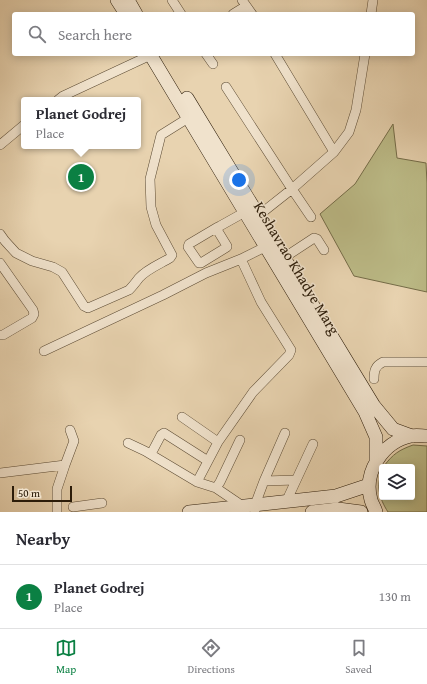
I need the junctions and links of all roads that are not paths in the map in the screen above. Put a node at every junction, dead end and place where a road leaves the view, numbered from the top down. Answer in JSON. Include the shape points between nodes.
{"nodes":[{"id":1,"x":117,"y":0,"type":"edge"},
{"id":2,"x":128,"y":0,"type":"edge"},
{"id":3,"x":172,"y":0,"type":"edge"},
{"id":4,"x":373,"y":0,"type":"edge"},
{"id":5,"x":244,"y":3,"type":"edge"},
{"id":6,"x":125,"y":12,"type":"edge"},
{"id":7,"x":135,"y":12,"type":"edge"},
{"id":8,"x":180,"y":12,"type":"edge"},
{"id":9,"x":235,"y":12,"type":"edge"},
{"id":10,"x":251,"y":12,"type":"edge"},
{"id":11,"x":370,"y":12,"type":"edge"},
{"id":12,"x":149,"y":56,"type":"edge"},
{"id":13,"x":154,"y":56,"type":"edge"},
{"id":14,"x":207,"y":56,"type":"edge"},
{"id":15,"x":276,"y":56,"type":"edge"},
{"id":16,"x":364,"y":56,"type":"edge"},
{"id":17,"x":213,"y":64,"type":"dead end"},
{"id":18,"x":226,"y":87,"type":"dead end"},
{"id":19,"x":62,"y":97,"type":"edge"},
{"id":20,"x":192,"y":116,"type":"junction"},
{"id":21,"x":21,"y":128,"type":"edge"},
{"id":22,"x":0,"y":145,"type":"edge"},
{"id":23,"x":334,"y":152,"type":"junction"},
{"id":24,"x":292,"y":190,"type":"junction"},
{"id":25,"x":251,"y":216,"type":"junction"},
{"id":26,"x":310,"y":216,"type":"dead end"},
{"id":27,"x":216,"y":228,"type":"dead end"},
{"id":28,"x":0,"y":234,"type":"edge"},
{"id":29,"x":270,"y":244,"type":"junction"},
{"id":30,"x":324,"y":250,"type":"dead end"},
{"id":31,"x":241,"y":260,"type":"junction"},
{"id":32,"x":280,"y":261,"type":"junction"},
{"id":33,"x":0,"y":263,"type":"edge"},
{"id":34,"x":0,"y":335,"type":"edge"},
{"id":35,"x":44,"y":350,"type":"dead end"},
{"id":36,"x":427,"y":362,"type":"edge"},
{"id":37,"x":374,"y":379,"type":"dead end"},
{"id":38,"x":182,"y":417,"type":"dead end"},
{"id":39,"x":70,"y":430,"type":"dead end"},
{"id":40,"x":285,"y":433,"type":"dead end"},
{"id":41,"x":412,"y":436,"type":"junction"},
{"id":42,"x":427,"y":436,"type":"edge"},
{"id":43,"x":240,"y":440,"type":"dead end"},
{"id":44,"x":218,"y":442,"type":"junction"},
{"id":45,"x":128,"y":443,"type":"dead end"},
{"id":46,"x":313,"y":444,"type":"dead end"},
{"id":47,"x":151,"y":454,"type":"junction"},
{"id":48,"x":208,"y":461,"type":"junction"},
{"id":49,"x":376,"y":462,"type":"junction"},
{"id":50,"x":65,"y":465,"type":"junction"},
{"id":51,"x":0,"y":473,"type":"edge"},
{"id":52,"x":296,"y":480,"type":"junction"},
{"id":53,"x":264,"y":481,"type":"junction"},
{"id":54,"x":197,"y":482,"type":"junction"},
{"id":55,"x":369,"y":485,"type":"junction"},
{"id":56,"x":216,"y":488,"type":"junction"},
{"id":57,"x":98,"y":506,"type":"edge"},
{"id":58,"x":279,"y":506,"type":"edge"},
{"id":59,"x":73,"y":507,"type":"dead end"},
{"id":60,"x":312,"y":508,"type":"edge"},
{"id":61,"x":246,"y":509,"type":"edge"},
{"id":62,"x":57,"y":512,"type":"edge"},
{"id":63,"x":189,"y":512,"type":"edge"},
{"id":64,"x":361,"y":512,"type":"edge"},
{"id":65,"x":376,"y":512,"type":"edge"}],
"edges":[{"from":1,"to":6,"type":"main road"},
{"from":2,"to":7,"type":"main road"},
{"from":3,"to":8,"type":"street"},
{"from":4,"to":11,"type":"street"},
{"from":5,"to":9,"type":"street"},
{"from":5,"to":10,"type":"street"},
{"from":12,"to":19,"type":"street"},
{"from":13,"to":20,"type":"main road","name":"Keshavrao Khadye Marg"},
{"from":14,"to":17,"type":"street"},
{"from":15,"to":23,"type":"street"},
{"from":16,"to":23,"type":"street","via":[[356,110],[349,132]]},
{"from":18,"to":24,"type":"street"},
{"from":20,"to":25,"type":"main road","name":"Keshavrao Khadye Marg"},
{"from":20,"to":28,"type":"street","via":[[161,135],[150,178],[156,225],[172,255],[140,277],[129,290],[88,308],[84,306],[62,272],[16,253]]},
{"from":21,"to":22,"type":"street"},
{"from":23,"to":24,"type":"street"},
{"from":24,"to":25,"type":"street"},
{"from":24,"to":26,"type":"street"},
{"from":25,"to":27,"type":"street"},
{"from":25,"to":29,"type":"main road","name":"Keshavrao Khadye Marg"},
{"from":29,"to":31,"type":"street"},
{"from":29,"to":32,"type":"main road","name":"Keshavrao Khadye Marg"},
{"from":30,"to":32,"type":"street","via":[[314,238]]},
{"from":31,"to":35,"type":"street","via":[[206,273]]},
{"from":31,"to":44,"type":"street","via":[[262,302],[291,350],[253,392]]},
{"from":32,"to":41,"type":"main road","name":"Keshavrao Khadye Marg","via":[[374,406],[393,429]]},
{"from":32,"to":49,"type":"main road","name":"Keshavrao Khadye Marg","via":[[365,412],[376,437]]},
{"from":33,"to":34,"type":"street","via":[[34,314],[32,318]]},
{"from":36,"to":37,"type":"street","via":[[383,362],[375,368]]},
{"from":38,"to":44,"type":"street"},
{"from":39,"to":50,"type":"street","via":[[74,441]]},
{"from":40,"to":53,"type":"street"},
{"from":41,"to":42,"type":"main road"},
{"from":41,"to":49,"type":"main road","via":[[385,449]]},
{"from":43,"to":56,"type":"street"},
{"from":44,"to":48,"type":"street"},
{"from":45,"to":47,"type":"street"},
{"from":46,"to":52,"type":"street"},
{"from":47,"to":48,"type":"street","via":[[164,433]]},
{"from":47,"to":54,"type":"street"},
{"from":48,"to":54,"type":"street"},
{"from":49,"to":55,"type":"main road"},
{"from":50,"to":51,"type":"street"},
{"from":50,"to":62,"type":"street","via":[[57,489]]},
{"from":52,"to":53,"type":"street"},
{"from":52,"to":58,"type":"street"},
{"from":53,"to":61,"type":"street"},
{"from":54,"to":56,"type":"street"},
{"from":55,"to":60,"type":"main road","via":[[336,496]]},
{"from":55,"to":65,"type":"main road"},
{"from":56,"to":61,"type":"street"},
{"from":57,"to":59,"type":"street"},
{"from":58,"to":60,"type":"main road"},
{"from":58,"to":61,"type":"main road"},
{"from":60,"to":64,"type":"main road"},
{"from":61,"to":63,"type":"main road"}]}
